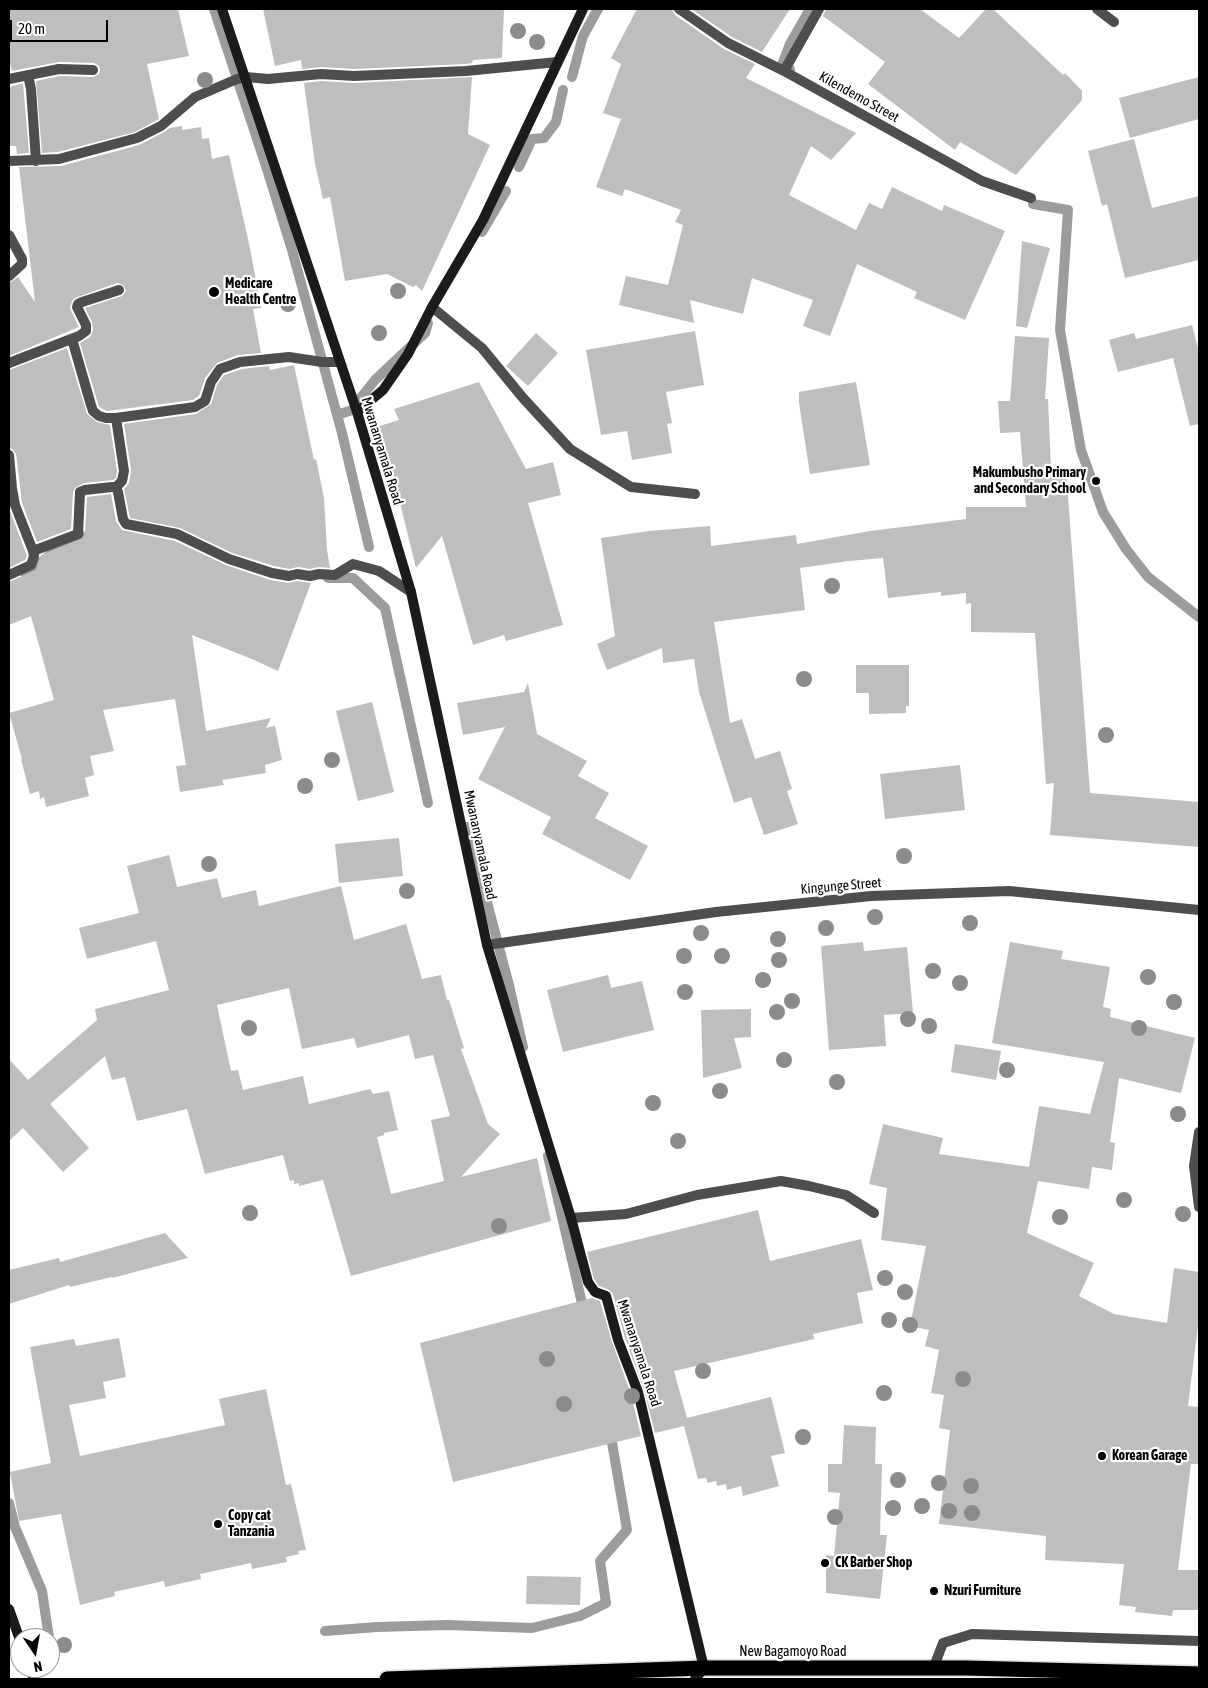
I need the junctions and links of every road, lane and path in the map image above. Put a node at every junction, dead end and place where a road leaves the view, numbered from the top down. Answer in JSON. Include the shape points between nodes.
{"nodes":[{"id":1,"x":222,"y":9,"type":"edge"},
{"id":2,"x":583,"y":9,"type":"edge"},
{"id":3,"x":679,"y":9,"type":"edge"},
{"id":4,"x":819,"y":9,"type":"edge"},
{"id":5,"x":1097,"y":9,"type":"edge"},
{"id":6,"x":1114,"y":22,"type":"dead end"},
{"id":7,"x":557,"y":62,"type":"junction"},
{"id":8,"x":93,"y":70,"type":"dead end"},
{"id":9,"x":784,"y":71,"type":"junction"},
{"id":10,"x":28,"y":74,"type":"junction"},
{"id":11,"x":246,"y":77,"type":"junction"},
{"id":12,"x":9,"y":79,"type":"edge"},
{"id":13,"x":9,"y":161,"type":"edge"},
{"id":14,"x":36,"y":161,"type":"junction"},
{"id":15,"x":1031,"y":198,"type":"dead end"},
{"id":16,"x":9,"y":235,"type":"edge"},
{"id":17,"x":9,"y":276,"type":"edge"},
{"id":18,"x":119,"y":290,"type":"dead end"},
{"id":19,"x":432,"y":307,"type":"junction"},
{"id":20,"x":72,"y":339,"type":"junction"},
{"id":21,"x":340,"y":362,"type":"junction"},
{"id":22,"x":9,"y":363,"type":"edge"},
{"id":23,"x":357,"y":412,"type":"junction"},
{"id":24,"x":116,"y":418,"type":"junction"},
{"id":25,"x":9,"y":456,"type":"edge"},
{"id":26,"x":116,"y":487,"type":"junction"},
{"id":27,"x":695,"y":494,"type":"dead end"},
{"id":28,"x":33,"y":551,"type":"junction"},
{"id":29,"x":9,"y":574,"type":"edge"},
{"id":30,"x":411,"y":592,"type":"junction"},
{"id":31,"x":1199,"y":910,"type":"edge"},
{"id":32,"x":487,"y":945,"type":"junction"},
{"id":33,"x":1199,"y":1132,"type":"edge"},
{"id":34,"x":1199,"y":1207,"type":"edge"},
{"id":35,"x":874,"y":1214,"type":"dead end"},
{"id":36,"x":571,"y":1218,"type":"junction"},
{"id":37,"x":9,"y":1609,"type":"edge"},
{"id":38,"x":16,"y":1628,"type":"edge"},
{"id":39,"x":1199,"y":1640,"type":"edge"},
{"id":40,"x":933,"y":1669,"type":"junction"},
{"id":41,"x":700,"y":1674,"type":"edge"},
{"id":42,"x":1199,"y":1674,"type":"edge"},
{"id":43,"x":387,"y":1679,"type":"edge"}],
"edges":[{"from":1,"to":11,"type":"street","name":"Mwananyamala Road"},
{"from":2,"to":7,"type":"street"},
{"from":3,"to":9,"type":"street","name":"Kilendemo Street","via":[[728,43]]},
{"from":4,"to":9,"type":"street"},
{"from":5,"to":6,"type":"street"},
{"from":7,"to":11,"type":"street","via":[[466,71]]},
{"from":7,"to":19,"type":"street","via":[[483,220]]},
{"from":8,"to":10,"type":"street","via":[[59,69]]},
{"from":9,"to":15,"type":"street","name":"Kilendemo Street","via":[[982,181]]},
{"from":10,"to":12,"type":"street"},
{"from":10,"to":14,"type":"street","via":[[32,89]]},
{"from":11,"to":14,"type":"street","via":[[195,97],[161,126],[137,138],[59,159]]},
{"from":11,"to":21,"type":"street","name":"Mwananyamala Road"},
{"from":13,"to":14,"type":"street"},
{"from":16,"to":17,"type":"street","via":[[22,264]]},
{"from":18,"to":20,"type":"street","via":[[78,304],[86,332]]},
{"from":19,"to":23,"type":"street","via":[[408,354],[383,390]]},
{"from":19,"to":27,"type":"street","via":[[482,348],[570,449],[631,487]]},
{"from":20,"to":22,"type":"street"},
{"from":20,"to":24,"type":"street","via":[[93,411],[99,416]]},
{"from":21,"to":23,"type":"street","name":"Mwananyamala Road"},
{"from":21,"to":24,"type":"street","via":[[289,357],[240,362],[220,370],[211,382],[205,400],[195,407]]},
{"from":23,"to":30,"type":"street","name":"Mwananyamala Road"},
{"from":24,"to":26,"type":"street","via":[[124,470],[122,481]]},
{"from":25,"to":28,"type":"street","via":[[15,505]]},
{"from":26,"to":28,"type":"street","via":[[80,492],[78,534]]},
{"from":26,"to":30,"type":"street","via":[[126,524],[177,534],[229,559],[272,573],[335,575],[353,564],[379,571]]},
{"from":28,"to":29,"type":"street","via":[[31,565]]},
{"from":30,"to":32,"type":"street","name":"Mwananyamala Road"},
{"from":31,"to":32,"type":"street","name":"Kingunge Street","via":[[1009,891],[871,896],[716,912]]},
{"from":32,"to":36,"type":"street","name":"Mwananyamala Road"},
{"from":33,"to":34,"type":"street","via":[[1194,1166]]},
{"from":35,"to":36,"type":"street","via":[[846,1195],[781,1181],[697,1194],[626,1214]]},
{"from":36,"to":41,"type":"street","name":"Mwananyamala Road","via":[[588,1282],[595,1292],[606,1296],[618,1340],[638,1392]]},
{"from":37,"to":38,"type":"street"},
{"from":39,"to":40,"type":"street","via":[[972,1634],[943,1642]]},
{"from":40,"to":41,"type":"highway","name":"New Bagamoyo Road"},
{"from":40,"to":42,"type":"highway","name":"New Bagamoyo Road"},
{"from":41,"to":43,"type":"highway","name":"New Bagamoyo Road"}]}
